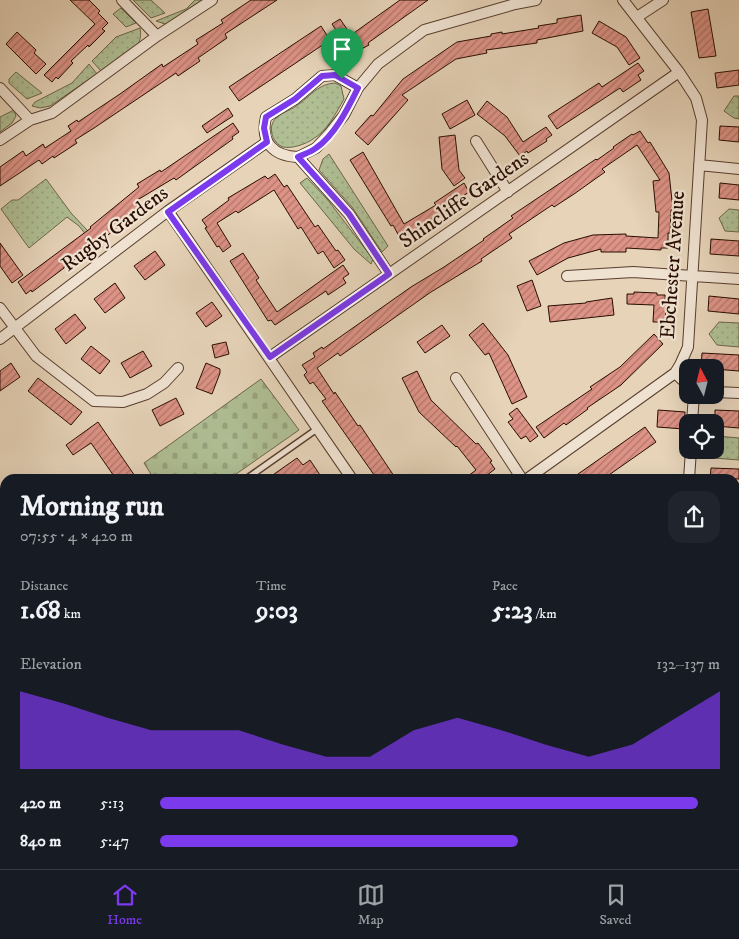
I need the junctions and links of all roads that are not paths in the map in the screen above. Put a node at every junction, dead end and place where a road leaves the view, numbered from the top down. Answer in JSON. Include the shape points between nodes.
{"nodes":[{"id":1,"x":122,"y":0,"type":"edge"},
{"id":2,"x":212,"y":0,"type":"edge"},
{"id":3,"x":536,"y":0,"type":"edge"},
{"id":4,"x":623,"y":0,"type":"edge"},
{"id":5,"x":663,"y":0,"type":"edge"},
{"id":6,"x":514,"y":2,"type":"edge"},
{"id":7,"x":637,"y":17,"type":"junction"},
{"id":8,"x":157,"y":36,"type":"junction"},
{"id":9,"x":679,"y":72,"type":"junction"},
{"id":10,"x":0,"y":88,"type":"edge"},
{"id":11,"x":358,"y":88,"type":"junction"},
{"id":12,"x":30,"y":120,"type":"junction"},
{"id":13,"x":0,"y":140,"type":"edge"},
{"id":14,"x":476,"y":141,"type":"dead end"},
{"id":15,"x":267,"y":142,"type":"junction"},
{"id":16,"x":298,"y":157,"type":"junction"},
{"id":17,"x":699,"y":165,"type":"junction"},
{"id":18,"x":739,"y":169,"type":"edge"},
{"id":19,"x":508,"y":192,"type":"junction"},
{"id":20,"x":168,"y":212,"type":"junction"},
{"id":21,"x":389,"y":274,"type":"junction"},
{"id":22,"x":692,"y":275,"type":"junction"},
{"id":23,"x":567,"y":276,"type":"dead end"},
{"id":24,"x":739,"y":279,"type":"edge"},
{"id":25,"x":0,"y":308,"type":"edge"},
{"id":26,"x":14,"y":329,"type":"junction"},
{"id":27,"x":0,"y":340,"type":"edge"},
{"id":28,"x":270,"y":357,"type":"junction"},
{"id":29,"x":178,"y":368,"type":"dead end"},
{"id":30,"x":674,"y":373,"type":"junction"},
{"id":31,"x":679,"y":377,"type":"edge"},
{"id":32,"x":456,"y":378,"type":"dead end"},
{"id":33,"x":724,"y":392,"type":"edge"},
{"id":34,"x":739,"y":393,"type":"edge"},
{"id":35,"x":318,"y":429,"type":"junction"},
{"id":36,"x":690,"y":459,"type":"edge"},
{"id":37,"x":253,"y":474,"type":"edge"},
{"id":38,"x":349,"y":474,"type":"edge"},
{"id":39,"x":519,"y":474,"type":"edge"},
{"id":40,"x":534,"y":474,"type":"edge"},
{"id":41,"x":689,"y":474,"type":"edge"}],
"edges":[{"from":1,"to":8,"type":"street"},
{"from":2,"to":8,"type":"street"},
{"from":3,"to":6,"type":"street"},
{"from":4,"to":7,"type":"street","name":"Ebchester Avenue"},
{"from":5,"to":7,"type":"street"},
{"from":6,"to":11,"type":"street","via":[[424,30],[378,64]]},
{"from":7,"to":9,"type":"street","name":"Ebchester Avenue"},
{"from":8,"to":12,"type":"street","via":[[52,113]]},
{"from":9,"to":17,"type":"street","name":"Ebchester Avenue","via":[[696,98],[702,120]]},
{"from":9,"to":19,"type":"street","name":"Shincliffe Gardens"},
{"from":10,"to":12,"type":"street"},
{"from":11,"to":15,"type":"street","via":[[335,75],[322,76],[295,99],[266,117]]},
{"from":11,"to":16,"type":"street","via":[[329,134],[316,148]]},
{"from":12,"to":13,"type":"street"},
{"from":14,"to":19,"type":"street"},
{"from":15,"to":16,"type":"street","via":[[280,154]]},
{"from":15,"to":20,"type":"street","name":"Rugby Gardens"},
{"from":16,"to":21,"type":"street","via":[[349,214]]},
{"from":17,"to":18,"type":"street"},
{"from":17,"to":22,"type":"street","name":"Ebchester Avenue"},
{"from":19,"to":21,"type":"street","name":"Shincliffe Gardens"},
{"from":20,"to":26,"type":"street","name":"Rugby Gardens"},
{"from":20,"to":28,"type":"street"},
{"from":21,"to":28,"type":"street","name":"Shincliffe Gardens"},
{"from":22,"to":23,"type":"street","via":[[633,272]]},
{"from":22,"to":24,"type":"street"},
{"from":22,"to":30,"type":"street","name":"Ebchester Avenue","via":[[688,347]]},
{"from":25,"to":26,"type":"street"},
{"from":26,"to":27,"type":"street","name":"Rugby Gardens"},
{"from":26,"to":29,"type":"street","via":[[36,356],[94,401],[123,402],[147,394]]},
{"from":28,"to":35,"type":"street"},
{"from":30,"to":31,"type":"street"},
{"from":30,"to":40,"type":"street","name":"Ebchester Avenue"},
{"from":32,"to":39,"type":"street"},
{"from":33,"to":34,"type":"street"},
{"from":35,"to":37,"type":"lane"},
{"from":35,"to":38,"type":"street"},
{"from":36,"to":41,"type":"street"}]}
